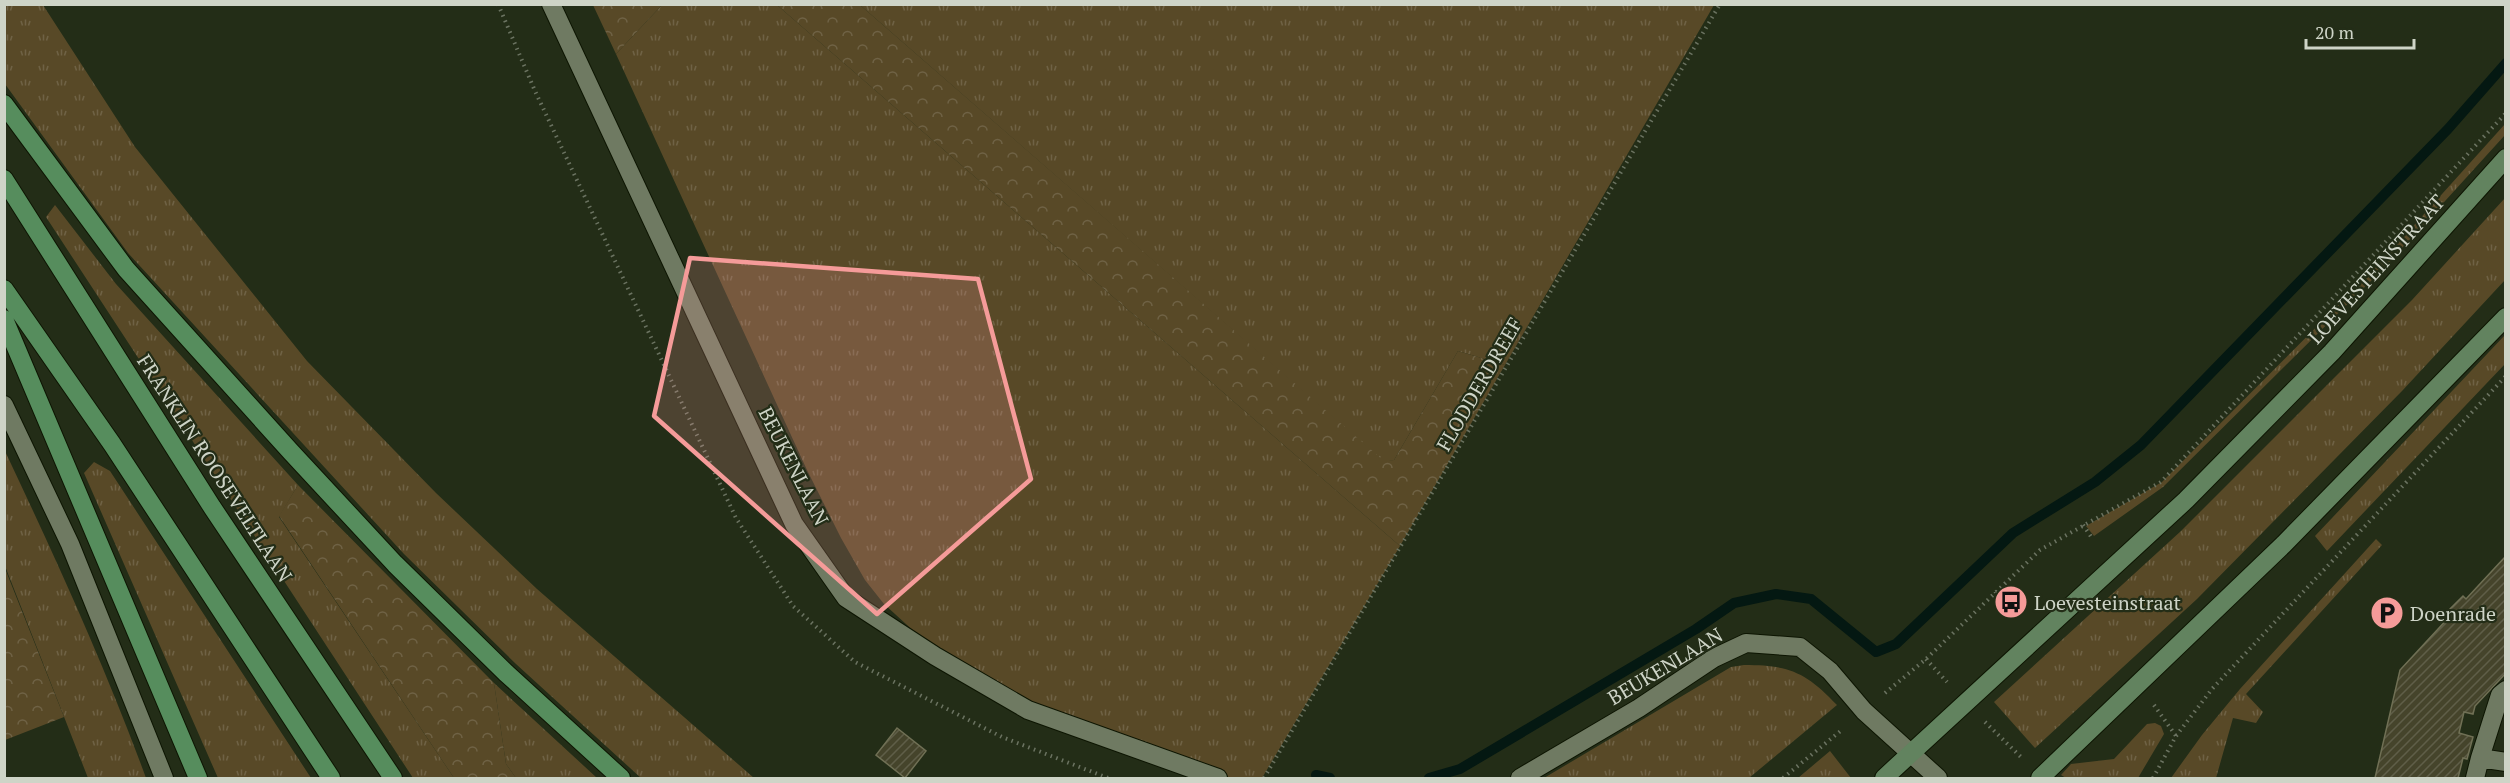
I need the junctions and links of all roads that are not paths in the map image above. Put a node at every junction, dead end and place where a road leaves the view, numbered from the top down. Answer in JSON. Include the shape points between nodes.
{"nodes":[{"id":1,"x":551,"y":4,"type":"edge"},
{"id":2,"x":4,"y":104,"type":"edge"},
{"id":3,"x":2505,"y":158,"type":"edge"},
{"id":4,"x":4,"y":179,"type":"edge"},
{"id":5,"x":4,"y":289,"type":"edge"},
{"id":6,"x":2505,"y":317,"type":"edge"},
{"id":7,"x":4,"y":319,"type":"edge"},
{"id":8,"x":4,"y":405,"type":"edge"},
{"id":9,"x":2505,"y":690,"type":"edge"},
{"id":10,"x":1912,"y":754,"type":"junction"},
{"id":11,"x":2480,"y":758,"type":"junction"},
{"id":12,"x":2505,"y":762,"type":"edge"},
{"id":13,"x":164,"y":778,"type":"edge"},
{"id":14,"x":198,"y":778,"type":"edge"},
{"id":15,"x":331,"y":778,"type":"edge"},
{"id":16,"x":393,"y":778,"type":"edge"},
{"id":17,"x":621,"y":778,"type":"edge"},
{"id":18,"x":1218,"y":778,"type":"edge"},
{"id":19,"x":1520,"y":778,"type":"edge"},
{"id":20,"x":1884,"y":778,"type":"edge"},
{"id":21,"x":1938,"y":778,"type":"edge"},
{"id":22,"x":2040,"y":778,"type":"edge"},
{"id":23,"x":2475,"y":778,"type":"edge"}],
"edges":[{"from":1,"to":18,"type":"street","name":"BEUKENLAAN","via":[[794,524],[846,598],[935,657],[1028,710]]},
{"from":2,"to":17,"type":"main road","via":[[126,269],[299,460],[395,564]]},
{"from":3,"to":10,"type":"street","name":"LOEVESTEINSTRAAT","via":[[2332,352],[2202,483]]},
{"from":4,"to":16,"type":"main road","name":"FRANKLIN ROOSEVELTLAAN","via":[[212,507]]},
{"from":5,"to":15,"type":"main road","via":[[112,444]]},
{"from":6,"to":22,"type":"street","via":[[2284,544]]},
{"from":7,"to":14,"type":"main road"},
{"from":8,"to":13,"type":"street","via":[[69,544]]},
{"from":9,"to":11,"type":"street"},
{"from":10,"to":19,"type":"street","name":"BEUKENLAAN","via":[[1864,711],[1830,671],[1800,647],[1746,643],[1714,658],[1639,708]]},
{"from":10,"to":20,"type":"street","name":"LOEVESTEINSTRAAT"},
{"from":10,"to":21,"type":"street","name":"BEUKENLAAN"},
{"from":11,"to":12,"type":"street"},
{"from":11,"to":23,"type":"street"}]}
